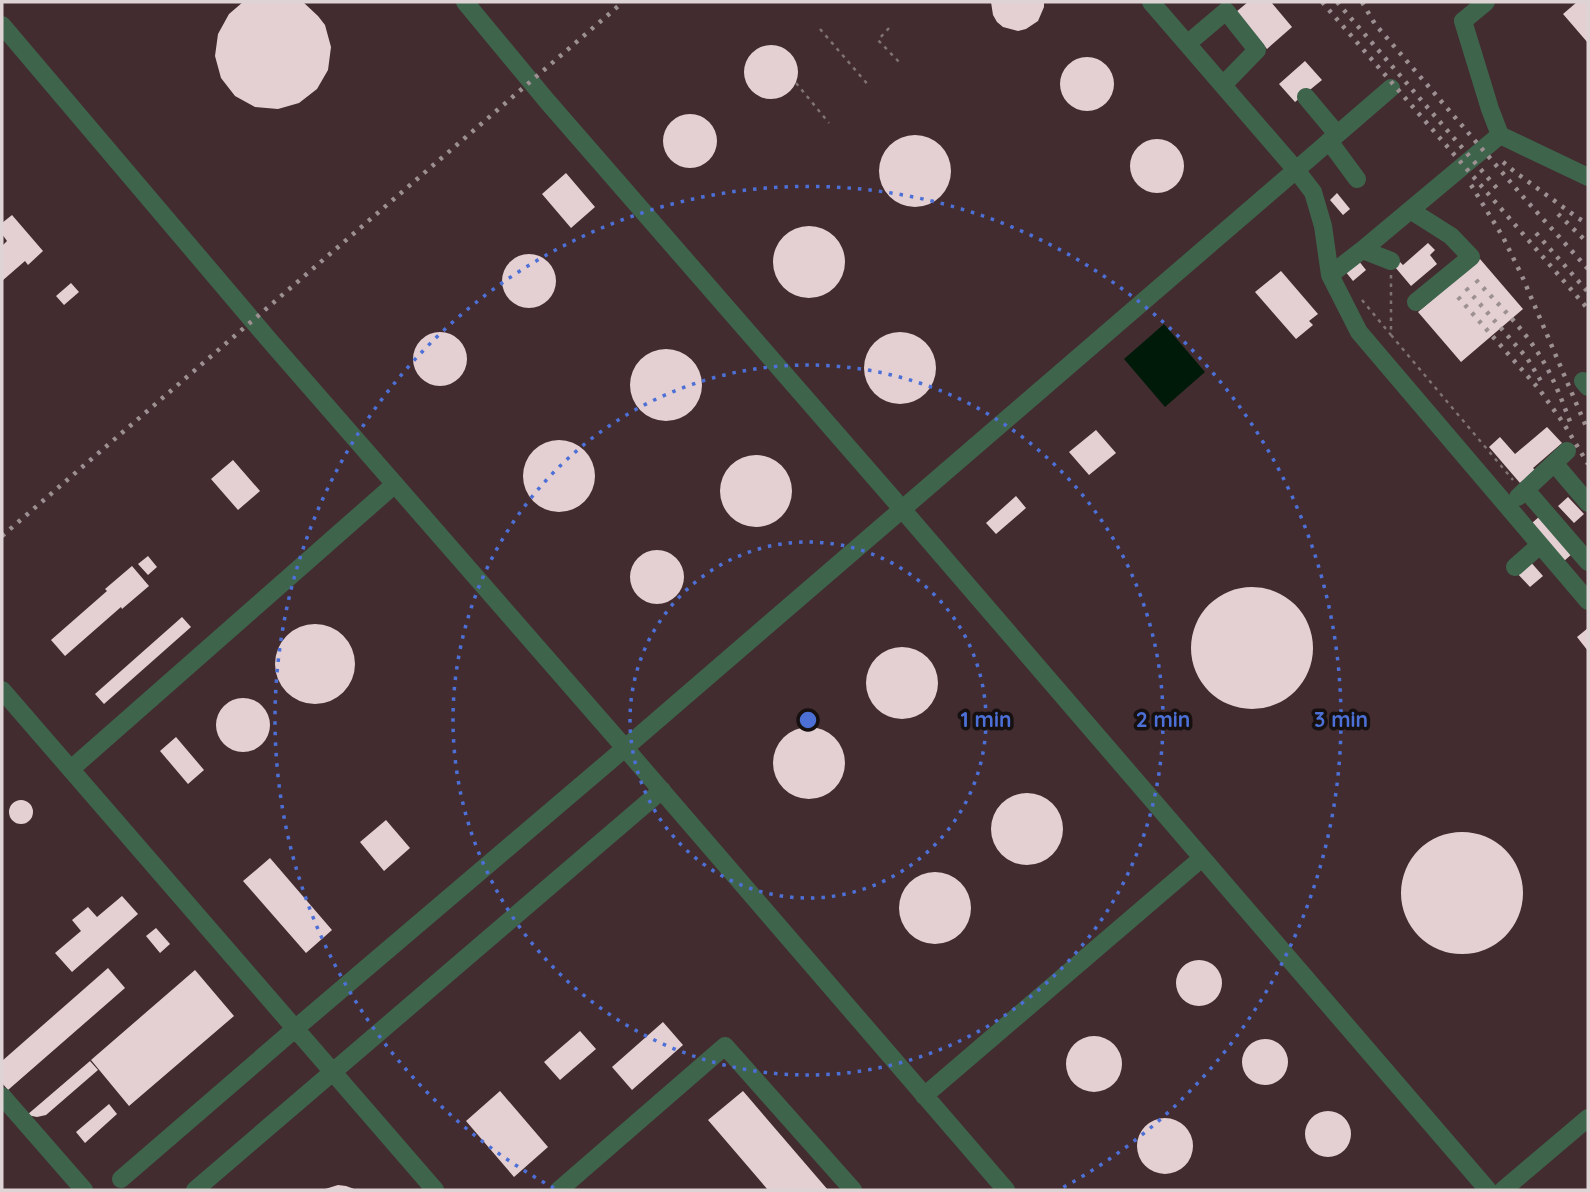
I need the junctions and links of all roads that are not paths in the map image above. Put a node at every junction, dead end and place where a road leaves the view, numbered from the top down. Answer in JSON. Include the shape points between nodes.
{"nodes":[{"id":1,"x":466,"y":2,"type":"edge"},
{"id":2,"x":1151,"y":2,"type":"edge"},
{"id":3,"x":1486,"y":2,"type":"edge"},
{"id":4,"x":2,"y":25,"type":"edge"},
{"id":5,"x":1187,"y":44,"type":"junction"},
{"id":6,"x":1223,"y":85,"type":"junction"},
{"id":7,"x":1391,"y":88,"type":"dead end"},
{"id":8,"x":1306,"y":97,"type":"dead end"},
{"id":9,"x":1500,"y":135,"type":"junction"},
{"id":10,"x":1333,"y":138,"type":"junction"},
{"id":11,"x":1296,"y":170,"type":"junction"},
{"id":12,"x":1588,"y":177,"type":"edge"},
{"id":13,"x":1357,"y":178,"type":"dead end"},
{"id":14,"x":1410,"y":210,"type":"junction"},
{"id":15,"x":1363,"y":250,"type":"junction"},
{"id":16,"x":1391,"y":261,"type":"road end"},
{"id":17,"x":1330,"y":275,"type":"junction"},
{"id":18,"x":1416,"y":302,"type":"dead end"},
{"id":19,"x":395,"y":484,"type":"junction"},
{"id":20,"x":1525,"y":491,"type":"junction"},
{"id":21,"x":1588,"y":503,"type":"edge"},
{"id":22,"x":1507,"y":506,"type":"junction"},
{"id":23,"x":902,"y":509,"type":"junction"},
{"id":24,"x":1540,"y":545,"type":"junction"},
{"id":25,"x":1585,"y":558,"type":"edge"},
{"id":26,"x":1515,"y":567,"type":"dead end"},
{"id":27,"x":1562,"y":570,"type":"junction"},
{"id":28,"x":1588,"y":601,"type":"edge"},
{"id":29,"x":2,"y":690,"type":"edge"},
{"id":30,"x":625,"y":748,"type":"junction"},
{"id":31,"x":71,"y":769,"type":"junction"},
{"id":32,"x":662,"y":790,"type":"junction"},
{"id":33,"x":1202,"y":858,"type":"junction"},
{"id":34,"x":296,"y":1028,"type":"junction"},
{"id":35,"x":333,"y":1072,"type":"junction"},
{"id":36,"x":2,"y":1096,"type":"edge"},
{"id":37,"x":924,"y":1096,"type":"junction"},
{"id":38,"x":1588,"y":1118,"type":"edge"},
{"id":39,"x":121,"y":1180,"type":"dead end"},
{"id":40,"x":84,"y":1190,"type":"edge"},
{"id":41,"x":195,"y":1190,"type":"edge"},
{"id":42,"x":435,"y":1190,"type":"edge"},
{"id":43,"x":559,"y":1190,"type":"edge"},
{"id":44,"x":853,"y":1190,"type":"edge"},
{"id":45,"x":1006,"y":1190,"type":"edge"},
{"id":46,"x":1488,"y":1190,"type":"edge"},
{"id":47,"x":1503,"y":1190,"type":"edge"}],
"edges":[{"from":1,"to":23,"type":"lane"},
{"from":2,"to":5,"type":"lane"},
{"from":3,"to":9,"type":"lane","via":[[1463,21]]},
{"from":4,"to":19,"type":"lane"},
{"from":5,"to":6,"type":"lane"},
{"from":5,"to":6,"type":"lane","via":[[1226,11],[1257,50]]},
{"from":6,"to":11,"type":"lane"},
{"from":7,"to":10,"type":"lane"},
{"from":8,"to":10,"type":"lane"},
{"from":9,"to":12,"type":"lane"},
{"from":9,"to":14,"type":"lane"},
{"from":10,"to":11,"type":"lane"},
{"from":10,"to":13,"type":"lane"},
{"from":11,"to":17,"type":"lane","via":[[1313,192]]},
{"from":11,"to":23,"type":"lane"},
{"from":14,"to":15,"type":"lane"},
{"from":14,"to":18,"type":"lane","via":[[1451,236],[1471,257]]},
{"from":15,"to":16,"type":"lane"},
{"from":15,"to":17,"type":"lane"},
{"from":17,"to":22,"type":"lane","via":[[1359,332]]},
{"from":19,"to":30,"type":"lane"},
{"from":19,"to":31,"type":"lane"},
{"from":20,"to":21,"type":"lane","via":[[1560,457]]},
{"from":20,"to":22,"type":"lane"},
{"from":20,"to":25,"type":"lane"},
{"from":22,"to":24,"type":"lane"},
{"from":23,"to":30,"type":"lane"},
{"from":23,"to":33,"type":"lane"},
{"from":24,"to":26,"type":"lane"},
{"from":24,"to":27,"type":"lane"},
{"from":25,"to":27,"type":"lane"},
{"from":27,"to":28,"type":"lane"},
{"from":29,"to":31,"type":"lane"},
{"from":30,"to":32,"type":"lane"},
{"from":30,"to":34,"type":"lane"},
{"from":31,"to":34,"type":"lane"},
{"from":32,"to":35,"type":"lane"},
{"from":32,"to":37,"type":"lane"},
{"from":33,"to":37,"type":"lane"},
{"from":33,"to":46,"type":"lane"},
{"from":34,"to":35,"type":"lane"},
{"from":34,"to":39,"type":"lane"},
{"from":35,"to":41,"type":"lane"},
{"from":35,"to":42,"type":"lane"},
{"from":36,"to":40,"type":"lane"},
{"from":37,"to":45,"type":"lane"},
{"from":38,"to":47,"type":"lane"},
{"from":43,"to":44,"type":"lane","via":[[725,1046]]}]}
